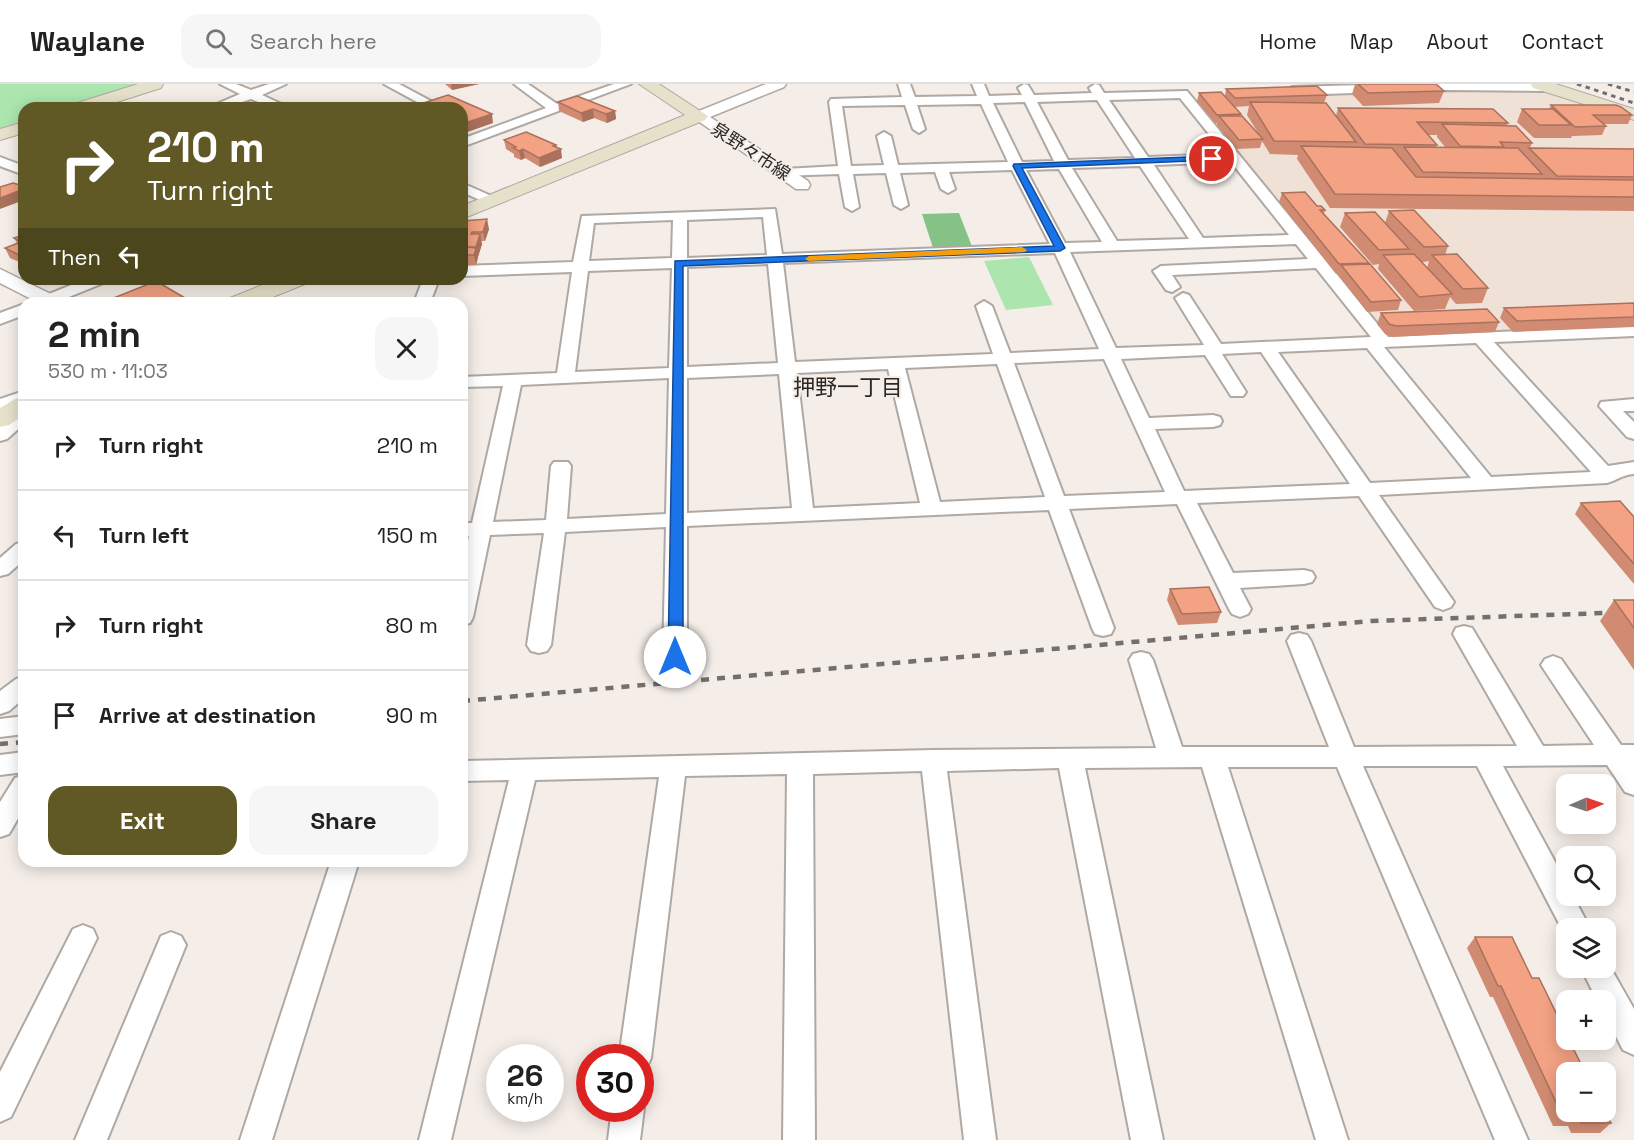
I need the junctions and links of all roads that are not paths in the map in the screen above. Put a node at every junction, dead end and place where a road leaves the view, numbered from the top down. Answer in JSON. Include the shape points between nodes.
{"nodes":[{"id":1,"x":155,"y":84,"type":"edge"},
{"id":2,"x":226,"y":84,"type":"edge"},
{"id":3,"x":280,"y":84,"type":"edge"},
{"id":4,"x":390,"y":84,"type":"edge"},
{"id":5,"x":520,"y":84,"type":"edge"},
{"id":6,"x":625,"y":84,"type":"edge"},
{"id":7,"x":647,"y":84,"type":"edge"},
{"id":8,"x":779,"y":84,"type":"edge"},
{"id":9,"x":904,"y":84,"type":"edge"},
{"id":10,"x":978,"y":84,"type":"edge"},
{"id":11,"x":1022,"y":84,"type":"edge"},
{"id":12,"x":1093,"y":84,"type":"edge"},
{"id":13,"x":1543,"y":85,"type":"edge"},
{"id":14,"x":1180,"y":92,"type":"edge"},
{"id":15,"x":1275,"y":92,"type":"edge"},
{"id":16,"x":252,"y":94,"type":"junction"},
{"id":17,"x":1101,"y":97,"type":"junction"},
{"id":18,"x":1030,"y":99,"type":"junction"},
{"id":19,"x":986,"y":100,"type":"junction"},
{"id":20,"x":910,"y":101,"type":"junction"},
{"id":21,"x":99,"y":102,"type":"edge"},
{"id":22,"x":230,"y":102,"type":"edge"},
{"id":23,"x":270,"y":102,"type":"edge"},
{"id":24,"x":426,"y":102,"type":"edge"},
{"id":25,"x":554,"y":108,"type":"junction"},
{"id":26,"x":1634,"y":115,"type":"edge"},
{"id":27,"x":699,"y":116,"type":"junction"},
{"id":28,"x":471,"y":124,"type":"edge"},
{"id":29,"x":18,"y":129,"type":"edge"},
{"id":30,"x":919,"y":129,"type":"dead end"},
{"id":31,"x":488,"y":133,"type":"junction"},
{"id":32,"x":0,"y":135,"type":"edge"},
{"id":33,"x":884,"y":136,"type":"dead end"},
{"id":34,"x":468,"y":141,"type":"edge"},
{"id":35,"x":1235,"y":158,"type":"junction"},
{"id":36,"x":0,"y":160,"type":"edge"},
{"id":37,"x":1143,"y":161,"type":"junction"},
{"id":38,"x":1063,"y":164,"type":"junction"},
{"id":39,"x":1017,"y":166,"type":"junction"},
{"id":40,"x":18,"y":168,"type":"edge"},
{"id":41,"x":941,"y":168,"type":"junction"},
{"id":42,"x":893,"y":169,"type":"junction"},
{"id":43,"x":845,"y":170,"type":"junction"},
{"id":44,"x":785,"y":173,"type":"junction"},
{"id":45,"x":802,"y":185,"type":"dead end"},
{"id":46,"x":948,"y":189,"type":"dead end"},
{"id":47,"x":468,"y":191,"type":"edge"},
{"id":48,"x":491,"y":201,"type":"junction"},
{"id":49,"x":901,"y":205,"type":"dead end"},
{"id":50,"x":852,"y":207,"type":"dead end"},
{"id":51,"x":468,"y":211,"type":"edge"},
{"id":52,"x":680,"y":215,"type":"junction"},
{"id":53,"x":1302,"y":239,"type":"junction"},
{"id":54,"x":1199,"y":243,"type":"junction"},
{"id":55,"x":1112,"y":246,"type":"junction"},
{"id":56,"x":1060,"y":248,"type":"junction"},
{"id":57,"x":777,"y":260,"type":"junction"},
{"id":58,"x":678,"y":263,"type":"junction"},
{"id":59,"x":1321,"y":263,"type":"junction"},
{"id":60,"x":579,"y":267,"type":"junction"},
{"id":61,"x":468,"y":271,"type":"edge"},
{"id":62,"x":0,"y":275,"type":"edge"},
{"id":63,"x":86,"y":285,"type":"edge"},
{"id":64,"x":282,"y":285,"type":"edge"},
{"id":65,"x":39,"y":297,"type":"edge"},
{"id":66,"x":59,"y":297,"type":"edge"},
{"id":67,"x":253,"y":297,"type":"edge"},
{"id":68,"x":984,"y":306,"type":"dead end"},
{"id":69,"x":18,"y":312,"type":"edge"},
{"id":70,"x":0,"y":319,"type":"edge"},
{"id":71,"x":1631,"y":334,"type":"edge"},
{"id":72,"x":1481,"y":338,"type":"junction"},
{"id":73,"x":1378,"y":342,"type":"junction"},
{"id":74,"x":1266,"y":346,"type":"junction"},
{"id":75,"x":1213,"y":349,"type":"junction"},
{"id":76,"x":1108,"y":353,"type":"junction"},
{"id":77,"x":1003,"y":358,"type":"junction"},
{"id":78,"x":895,"y":362,"type":"junction"},
{"id":79,"x":786,"y":369,"type":"junction"},
{"id":80,"x":679,"y":373,"type":"junction"},
{"id":81,"x":565,"y":378,"type":"junction"},
{"id":82,"x":513,"y":380,"type":"junction"},
{"id":83,"x":468,"y":382,"type":"edge"},
{"id":84,"x":1237,"y":392,"type":"dead end"},
{"id":85,"x":18,"y":398,"type":"edge"},
{"id":86,"x":1634,"y":405,"type":"edge"},
{"id":87,"x":0,"y":406,"type":"edge"},
{"id":88,"x":18,"y":408,"type":"edge"},
{"id":89,"x":0,"y":419,"type":"edge"},
{"id":90,"x":18,"y":420,"type":"edge"},
{"id":91,"x":1213,"y":421,"type":"dead end"},
{"id":92,"x":1142,"y":424,"type":"junction"},
{"id":93,"x":1634,"y":433,"type":"edge"},
{"id":94,"x":0,"y":435,"type":"edge"},
{"id":95,"x":561,"y":466,"type":"dead end"},
{"id":96,"x":1634,"y":468,"type":"edge"},
{"id":97,"x":1606,"y":477,"type":"junction"},
{"id":98,"x":1485,"y":483,"type":"junction"},
{"id":99,"x":1364,"y":489,"type":"junction"},
{"id":100,"x":1181,"y":497,"type":"junction"},
{"id":101,"x":1055,"y":502,"type":"junction"},
{"id":102,"x":931,"y":507,"type":"junction"},
{"id":103,"x":803,"y":513,"type":"junction"},
{"id":104,"x":676,"y":519,"type":"junction"},
{"id":105,"x":556,"y":525,"type":"junction"},
{"id":106,"x":472,"y":529,"type":"edge"},
{"id":107,"x":18,"y":554,"type":"edge"},
{"id":108,"x":468,"y":564,"type":"edge"},
{"id":109,"x":0,"y":568,"type":"edge"},
{"id":110,"x":1304,"y":577,"type":"dead end"},
{"id":111,"x":1226,"y":581,"type":"junction"},
{"id":112,"x":1443,"y":602,"type":"dead end"},
{"id":113,"x":1240,"y":609,"type":"dead end"},
{"id":114,"x":1103,"y":628,"type":"dead end"},
{"id":115,"x":1464,"y":634,"type":"dead end"},
{"id":116,"x":1299,"y":641,"type":"dead end"},
{"id":117,"x":539,"y":645,"type":"dead end"},
{"id":118,"x":675,"y":657,"type":"dead end"},
{"id":119,"x":1141,"y":660,"type":"dead end"},
{"id":120,"x":1553,"y":665,"type":"dead end"},
{"id":121,"x":18,"y":690,"type":"edge"},
{"id":122,"x":0,"y":705,"type":"edge"},
{"id":123,"x":18,"y":726,"type":"edge"},
{"id":124,"x":0,"y":728,"type":"edge"},
{"id":125,"x":1625,"y":755,"type":"edge"},
{"id":126,"x":1485,"y":756,"type":"junction"},
{"id":127,"x":1536,"y":756,"type":"junction"},
{"id":128,"x":1172,"y":757,"type":"junction"},
{"id":129,"x":1212,"y":757,"type":"junction"},
{"id":130,"x":1346,"y":757,"type":"junction"},
{"id":131,"x":1070,"y":758,"type":"junction"},
{"id":132,"x":933,"y":760,"type":"junction"},
{"id":133,"x":18,"y":763,"type":"edge"},
{"id":134,"x":0,"y":765,"type":"edge"},
{"id":135,"x":800,"y":765,"type":"junction"},
{"id":136,"x":673,"y":767,"type":"junction"},
{"id":137,"x":524,"y":770,"type":"junction"},
{"id":138,"x":468,"y":771,"type":"edge"},
{"id":139,"x":1634,"y":784,"type":"edge"},
{"id":140,"x":18,"y":795,"type":"edge"},
{"id":141,"x":0,"y":826,"type":"edge"},
{"id":142,"x":343,"y":867,"type":"edge"},
{"id":143,"x":1571,"y":918,"type":"edge"},
{"id":144,"x":83,"y":938,"type":"dead end"},
{"id":145,"x":171,"y":945,"type":"dead end"},
{"id":146,"x":1601,"y":978,"type":"edge"},
{"id":147,"x":1634,"y":1040,"type":"edge"},
{"id":148,"x":637,"y":1044,"type":"edge"},
{"id":149,"x":0,"y":1106,"type":"edge"},
{"id":150,"x":626,"y":1122,"type":"edge"},
{"id":151,"x":91,"y":1140,"type":"edge"},
{"id":152,"x":256,"y":1140,"type":"edge"},
{"id":153,"x":435,"y":1140,"type":"edge"},
{"id":154,"x":624,"y":1140,"type":"edge"},
{"id":155,"x":799,"y":1140,"type":"edge"},
{"id":156,"x":980,"y":1140,"type":"edge"},
{"id":157,"x":1147,"y":1140,"type":"edge"},
{"id":158,"x":1332,"y":1140,"type":"edge"},
{"id":159,"x":1512,"y":1140,"type":"edge"}],
"edges":[{"from":1,"to":21,"type":"main road"},
{"from":2,"to":16,"type":"street"},
{"from":3,"to":16,"type":"street"},
{"from":4,"to":24,"type":"street"},
{"from":5,"to":25,"type":"street"},
{"from":6,"to":25,"type":"street"},
{"from":7,"to":27,"type":"main road"},
{"from":8,"to":27,"type":"street"},
{"from":9,"to":20,"type":"street"},
{"from":10,"to":19,"type":"street"},
{"from":11,"to":18,"type":"street"},
{"from":12,"to":17,"type":"street"},
{"from":13,"to":15,"type":"street"},
{"from":13,"to":26,"type":"main road"},
{"from":14,"to":17,"type":"street"},
{"from":14,"to":35,"type":"street"},
{"from":16,"to":22,"type":"street"},
{"from":16,"to":23,"type":"street"},
{"from":17,"to":18,"type":"street"},
{"from":17,"to":37,"type":"street"},
{"from":18,"to":19,"type":"street"},
{"from":18,"to":38,"type":"street"},
{"from":19,"to":20,"type":"street"},
{"from":19,"to":39,"type":"street"},
{"from":20,"to":30,"type":"street"},
{"from":20,"to":43,"type":"street","via":[[835,102]]},
{"from":25,"to":31,"type":"street"},
{"from":27,"to":44,"type":"street","name":"泉野々市線"},
{"from":27,"to":48,"type":"main road"},
{"from":28,"to":31,"type":"street"},
{"from":29,"to":32,"type":"main road"},
{"from":31,"to":34,"type":"street"},
{"from":33,"to":42,"type":"street"},
{"from":35,"to":37,"type":"street"},
{"from":35,"to":53,"type":"street"},
{"from":36,"to":40,"type":"street"},
{"from":37,"to":38,"type":"street"},
{"from":37,"to":54,"type":"street"},
{"from":38,"to":39,"type":"street"},
{"from":38,"to":55,"type":"street"},
{"from":39,"to":41,"type":"street"},
{"from":39,"to":56,"type":"street"},
{"from":41,"to":42,"type":"street"},
{"from":41,"to":46,"type":"street"},
{"from":42,"to":43,"type":"street"},
{"from":42,"to":49,"type":"street"},
{"from":43,"to":44,"type":"street"},
{"from":43,"to":50,"type":"street"},
{"from":44,"to":45,"type":"street","name":"泉野々市線"},
{"from":47,"to":48,"type":"street"},
{"from":48,"to":51,"type":"main road"},
{"from":52,"to":57,"type":"street","via":[[770,212]]},
{"from":52,"to":58,"type":"street"},
{"from":52,"to":60,"type":"street","via":[[587,219]]},
{"from":53,"to":54,"type":"street"},
{"from":53,"to":59,"type":"street"},
{"from":54,"to":55,"type":"street"},
{"from":55,"to":56,"type":"street"},
{"from":56,"to":57,"type":"street"},
{"from":56,"to":76,"type":"street"},
{"from":57,"to":58,"type":"street"},
{"from":57,"to":79,"type":"street"},
{"from":58,"to":60,"type":"street"},
{"from":58,"to":80,"type":"street"},
{"from":59,"to":73,"type":"street"},
{"from":59,"to":75,"type":"street","via":[[1161,271]]},
{"from":60,"to":61,"type":"street"},
{"from":60,"to":81,"type":"street"},
{"from":62,"to":65,"type":"street"},
{"from":63,"to":66,"type":"street"},
{"from":64,"to":67,"type":"main road"},
{"from":68,"to":77,"type":"street"},
{"from":69,"to":70,"type":"street"},
{"from":71,"to":72,"type":"street"},
{"from":72,"to":73,"type":"street"},
{"from":72,"to":97,"type":"street"},
{"from":73,"to":74,"type":"street"},
{"from":73,"to":98,"type":"street"},
{"from":74,"to":75,"type":"street"},
{"from":74,"to":99,"type":"street"},
{"from":75,"to":76,"type":"street"},
{"from":75,"to":84,"type":"street"},
{"from":76,"to":77,"type":"street"},
{"from":76,"to":92,"type":"street"},
{"from":77,"to":78,"type":"street"},
{"from":77,"to":101,"type":"street"},
{"from":78,"to":79,"type":"street"},
{"from":78,"to":102,"type":"street"},
{"from":79,"to":80,"type":"street"},
{"from":79,"to":103,"type":"street"},
{"from":80,"to":81,"type":"street"},
{"from":80,"to":104,"type":"street"},
{"from":81,"to":82,"type":"street"},
{"from":82,"to":83,"type":"street"},
{"from":82,"to":106,"type":"street"},
{"from":85,"to":87,"type":"street"},
{"from":86,"to":93,"type":"street","via":[[1608,406]]},
{"from":88,"to":89,"type":"main road"},
{"from":90,"to":94,"type":"street"},
{"from":91,"to":92,"type":"street"},
{"from":92,"to":100,"type":"street"},
{"from":95,"to":105,"type":"street"},
{"from":96,"to":97,"type":"street","via":[[1617,469]]},
{"from":97,"to":98,"type":"street"},
{"from":98,"to":99,"type":"street"},
{"from":99,"to":100,"type":"street"},
{"from":99,"to":112,"type":"street"},
{"from":100,"to":101,"type":"street"},
{"from":100,"to":111,"type":"street"},
{"from":101,"to":102,"type":"street"},
{"from":101,"to":114,"type":"street"},
{"from":102,"to":103,"type":"street"},
{"from":103,"to":104,"type":"street"},
{"from":104,"to":105,"type":"street"},
{"from":104,"to":118,"type":"street"},
{"from":105,"to":106,"type":"street"},
{"from":105,"to":117,"type":"street"},
{"from":106,"to":108,"type":"street"},
{"from":107,"to":109,"type":"street"},
{"from":110,"to":111,"type":"street"},
{"from":111,"to":113,"type":"street"},
{"from":115,"to":127,"type":"street"},
{"from":116,"to":130,"type":"street"},
{"from":119,"to":128,"type":"street"},
{"from":120,"to":125,"type":"street"},
{"from":121,"to":122,"type":"street"},
{"from":123,"to":124,"type":"street"},
{"from":125,"to":127,"type":"street"},
{"from":125,"to":139,"type":"street"},
{"from":126,"to":127,"type":"street"},
{"from":126,"to":130,"type":"street"},
{"from":126,"to":143,"type":"street"},
{"from":128,"to":129,"type":"street"},
{"from":128,"to":131,"type":"street"},
{"from":129,"to":130,"type":"street"},
{"from":129,"to":158,"type":"street"},
{"from":130,"to":159,"type":"street"},
{"from":131,"to":132,"type":"street"},
{"from":131,"to":157,"type":"street"},
{"from":132,"to":135,"type":"street"},
{"from":132,"to":156,"type":"street"},
{"from":133,"to":134,"type":"street"},
{"from":135,"to":136,"type":"street"},
{"from":135,"to":155,"type":"street"},
{"from":136,"to":137,"type":"street"},
{"from":136,"to":148,"type":"street"},
{"from":137,"to":138,"type":"street"},
{"from":137,"to":153,"type":"street"},
{"from":140,"to":141,"type":"street"},
{"from":142,"to":152,"type":"street"},
{"from":144,"to":149,"type":"street"},
{"from":145,"to":151,"type":"street"},
{"from":146,"to":147,"type":"street"},
{"from":150,"to":154,"type":"street"}]}
